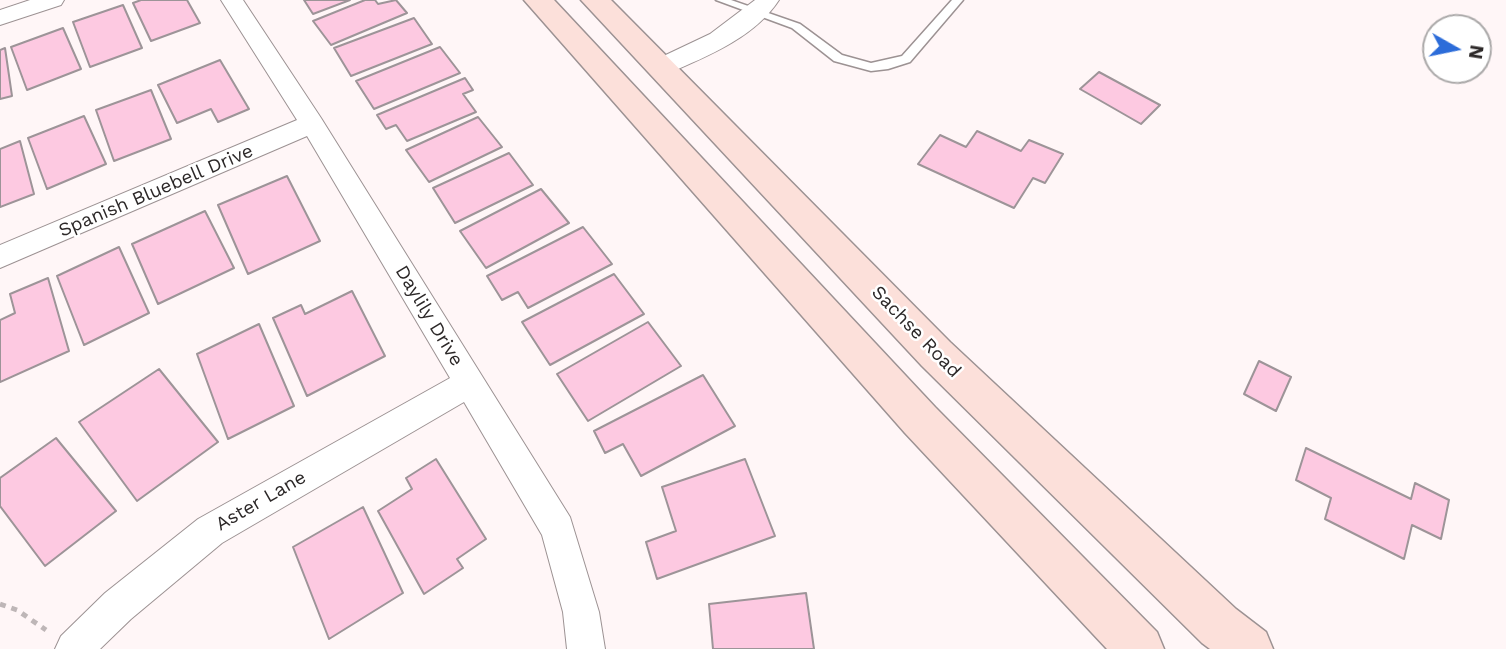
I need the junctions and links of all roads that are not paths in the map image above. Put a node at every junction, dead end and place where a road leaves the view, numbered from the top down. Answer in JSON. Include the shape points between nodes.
{"nodes":[{"id":1,"x":53,"y":0,"type":"edge"},
{"id":2,"x":232,"y":0,"type":"edge"},
{"id":3,"x":538,"y":0,"type":"edge"},
{"id":4,"x":595,"y":0,"type":"edge"},
{"id":5,"x":721,"y":0,"type":"edge"},
{"id":6,"x":958,"y":0,"type":"edge"},
{"id":7,"x":763,"y":6,"type":"edge"},
{"id":8,"x":0,"y":18,"type":"edge"},
{"id":9,"x":661,"y":67,"type":"junction"},
{"id":10,"x":312,"y":124,"type":"junction"},
{"id":11,"x":0,"y":257,"type":"edge"},
{"id":12,"x":470,"y":383,"type":"junction"},
{"id":13,"x":63,"y":642,"type":"edge"},
{"id":14,"x":586,"y":649,"type":"edge"},
{"id":15,"x":1140,"y":649,"type":"edge"},
{"id":16,"x":1249,"y":649,"type":"edge"}],
"edges":[{"from":1,"to":8,"type":"street"},
{"from":2,"to":10,"type":"street","name":"Daylily Drive"},
{"from":3,"to":15,"type":"main road","via":[[920,420]]},
{"from":4,"to":9,"type":"main road","name":"Sachse Road"},
{"from":5,"to":7,"type":"lane"},
{"from":6,"to":7,"type":"lane","via":[[906,59],[870,67],[838,58],[807,32]]},
{"from":7,"to":9,"type":"street","via":[[719,40]]},
{"from":9,"to":16,"type":"main road","name":"Sachse Road","via":[[936,354],[1219,626]]},
{"from":10,"to":11,"type":"street","name":"Spanish Bluebell Drive"},
{"from":10,"to":12,"type":"street","name":"Daylily Drive"},
{"from":12,"to":13,"type":"street","name":"Aster Lane","via":[[210,531],[118,606]]},
{"from":12,"to":14,"type":"street","name":"Daylily Drive","via":[[558,530],[581,612]]}]}
